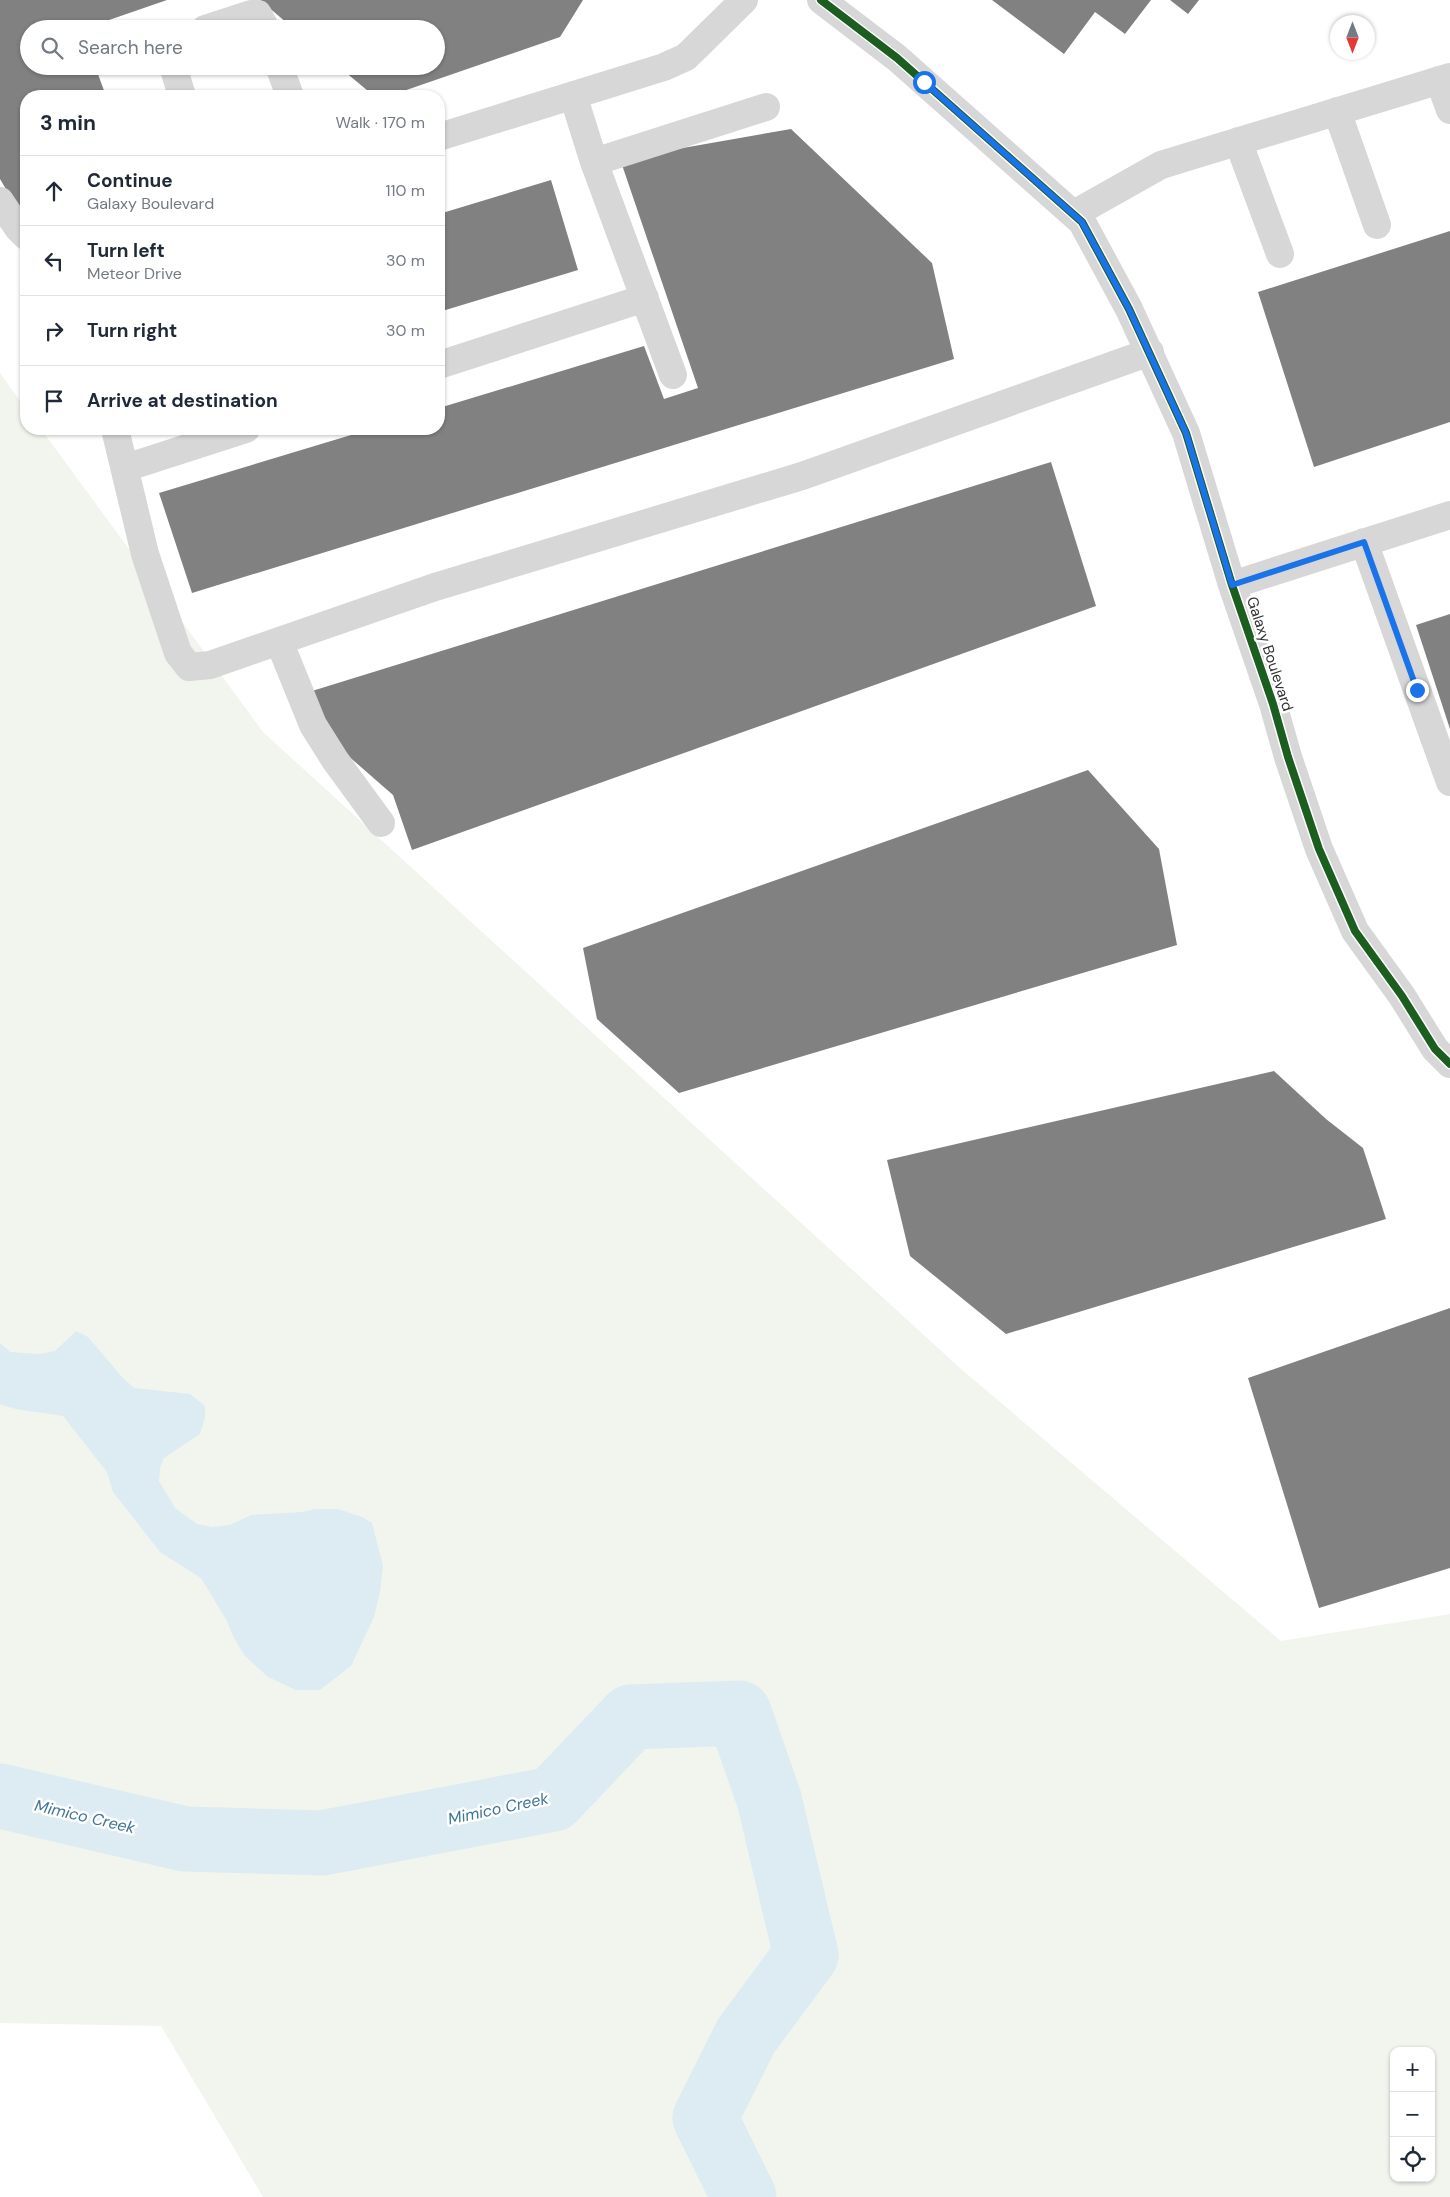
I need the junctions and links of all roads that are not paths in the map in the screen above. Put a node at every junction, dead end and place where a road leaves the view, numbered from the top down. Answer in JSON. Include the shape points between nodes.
{"nodes":[{"id":1,"x":744,"y":0,"type":"edge"},
{"id":2,"x":821,"y":0,"type":"edge"},
{"id":3,"x":233,"y":20,"type":"edge"},
{"id":4,"x":261,"y":20,"type":"edge"},
{"id":5,"x":176,"y":75,"type":"edge"},
{"id":6,"x":282,"y":75,"type":"edge"},
{"id":7,"x":1444,"y":79,"type":"edge"},
{"id":8,"x":180,"y":90,"type":"edge"},
{"id":9,"x":288,"y":90,"type":"edge"},
{"id":10,"x":573,"y":95,"type":"junction"},
{"id":11,"x":766,"y":107,"type":"dead end"},
{"id":12,"x":1450,"y":110,"type":"edge"},
{"id":13,"x":1337,"y":112,"type":"junction"},
{"id":14,"x":445,"y":135,"type":"edge"},
{"id":15,"x":1238,"y":141,"type":"junction"},
{"id":16,"x":594,"y":162,"type":"junction"},
{"id":17,"x":0,"y":201,"type":"edge"},
{"id":18,"x":1074,"y":214,"type":"junction"},
{"id":19,"x":1377,"y":226,"type":"dead end"},
{"id":20,"x":20,"y":230,"type":"edge"},
{"id":21,"x":1280,"y":254,"type":"dead end"},
{"id":22,"x":645,"y":298,"type":"junction"},
{"id":23,"x":1150,"y":352,"type":"junction"},
{"id":24,"x":445,"y":363,"type":"edge"},
{"id":25,"x":673,"y":375,"type":"dead end"},
{"id":26,"x":116,"y":435,"type":"edge"},
{"id":27,"x":227,"y":435,"type":"edge"},
{"id":28,"x":125,"y":468,"type":"junction"},
{"id":29,"x":1450,"y":515,"type":"edge"},
{"id":30,"x":1364,"y":542,"type":"junction"},
{"id":31,"x":1232,"y":585,"type":"junction"},
{"id":32,"x":279,"y":642,"type":"junction"},
{"id":33,"x":1450,"y":782,"type":"edge"},
{"id":34,"x":381,"y":823,"type":"dead end"},
{"id":35,"x":1445,"y":1051,"type":"edge"}],
"edges":[{"from":1,"to":10,"type":"street","via":[[686,57]]},
{"from":2,"to":18,"type":"street","name":"Galaxy Boulevard","via":[[897,58]]},
{"from":3,"to":4,"type":"street","via":[[258,14]]},
{"from":5,"to":8,"type":"street"},
{"from":6,"to":9,"type":"street"},
{"from":7,"to":12,"type":"street"},
{"from":7,"to":13,"type":"street"},
{"from":10,"to":14,"type":"street"},
{"from":10,"to":16,"type":"street"},
{"from":11,"to":16,"type":"street"},
{"from":13,"to":15,"type":"street"},
{"from":13,"to":19,"type":"street"},
{"from":15,"to":18,"type":"street","via":[[1161,165]]},
{"from":15,"to":21,"type":"street"},
{"from":16,"to":22,"type":"street"},
{"from":17,"to":20,"type":"street"},
{"from":18,"to":23,"type":"street","name":"Galaxy Boulevard","via":[[1082,222]]},
{"from":22,"to":24,"type":"street"},
{"from":22,"to":25,"type":"street"},
{"from":23,"to":31,"type":"street","name":"Galaxy Boulevard","via":[[1186,433]]},
{"from":23,"to":32,"type":"street","via":[[802,476],[435,587]]},
{"from":26,"to":28,"type":"street"},
{"from":27,"to":28,"type":"street"},
{"from":28,"to":32,"type":"street","via":[[145,554],[178,653],[189,667],[210,665]]},
{"from":29,"to":30,"type":"street"},
{"from":30,"to":31,"type":"street"},
{"from":30,"to":33,"type":"street"},
{"from":31,"to":35,"type":"street","name":"Galaxy Boulevard","via":[[1319,849],[1355,931]]},
{"from":32,"to":34,"type":"street","via":[[313,725]]}]}
